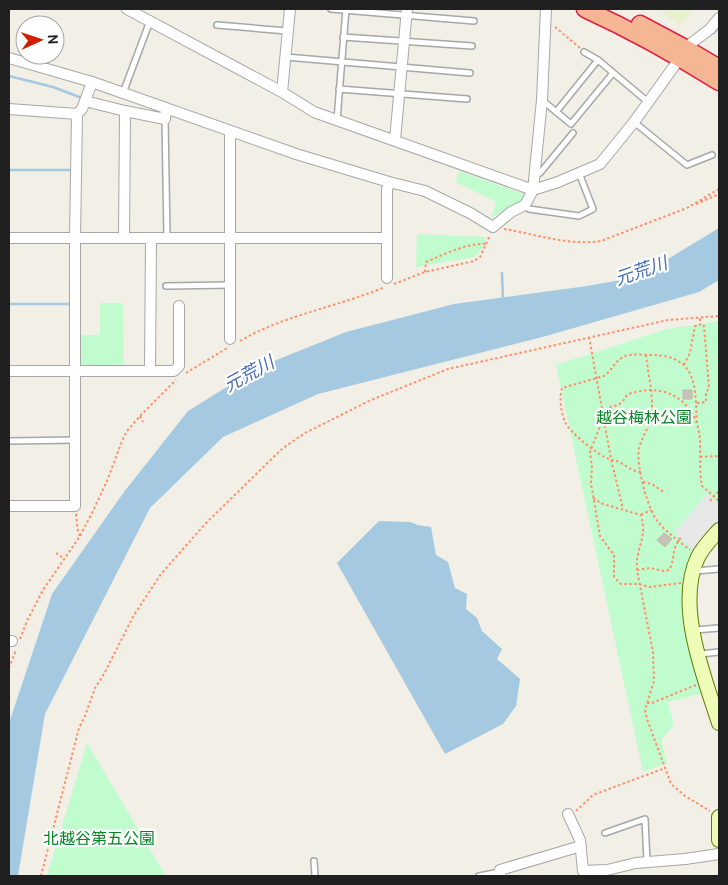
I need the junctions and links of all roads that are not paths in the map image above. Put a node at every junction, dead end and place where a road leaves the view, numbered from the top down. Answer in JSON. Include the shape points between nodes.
{"nodes":[{"id":1,"x":127,"y":9,"type":"edge"},
{"id":2,"x":290,"y":9,"type":"edge"},
{"id":3,"x":331,"y":9,"type":"edge"},
{"id":4,"x":346,"y":9,"type":"edge"},
{"id":5,"x":546,"y":9,"type":"edge"},
{"id":6,"x":585,"y":9,"type":"edge"},
{"id":7,"x":611,"y":9,"type":"edge"},
{"id":8,"x":143,"y":12,"type":"edge"},
{"id":9,"x":406,"y":12,"type":"edge"},
{"id":10,"x":719,"y":18,"type":"edge"},
{"id":11,"x":151,"y":21,"type":"junction"},
{"id":12,"x":474,"y":21,"type":"dead end"},
{"id":13,"x":217,"y":25,"type":"dead end"},
{"id":14,"x":288,"y":31,"type":"junction"},
{"id":15,"x":343,"y":37,"type":"junction"},
{"id":16,"x":404,"y":41,"type":"junction"},
{"id":17,"x":472,"y":46,"type":"dead end"},
{"id":18,"x":584,"y":52,"type":"road end"},
{"id":19,"x":683,"y":53,"type":"junction"},
{"id":20,"x":285,"y":57,"type":"junction"},
{"id":21,"x":9,"y":58,"type":"edge"},
{"id":22,"x":598,"y":60,"type":"junction"},
{"id":23,"x":342,"y":62,"type":"junction"},
{"id":24,"x":401,"y":67,"type":"junction"},
{"id":25,"x":719,"y":68,"type":"edge"},
{"id":26,"x":470,"y":73,"type":"dead end"},
{"id":27,"x":613,"y":73,"type":"junction"},
{"id":28,"x":92,"y":82,"type":"junction"},
{"id":29,"x":719,"y":82,"type":"edge"},
{"id":30,"x":340,"y":89,"type":"junction"},
{"id":31,"x":282,"y":92,"type":"junction"},
{"id":32,"x":123,"y":93,"type":"junction"},
{"id":33,"x":399,"y":93,"type":"junction"},
{"id":34,"x":467,"y":99,"type":"dead end"},
{"id":35,"x":542,"y":100,"type":"junction"},
{"id":36,"x":85,"y":101,"type":"junction"},
{"id":37,"x":648,"y":102,"type":"junction"},
{"id":38,"x":9,"y":109,"type":"edge"},
{"id":39,"x":125,"y":111,"type":"junction"},
{"id":40,"x":556,"y":112,"type":"junction"},
{"id":41,"x":77,"y":114,"type":"junction"},
{"id":42,"x":166,"y":114,"type":"junction"},
{"id":43,"x":337,"y":120,"type":"junction"},
{"id":44,"x":634,"y":122,"type":"junction"},
{"id":45,"x":230,"y":132,"type":"junction"},
{"id":46,"x":573,"y":133,"type":"dead end"},
{"id":47,"x":395,"y":140,"type":"junction"},
{"id":48,"x":712,"y":155,"type":"dead end"},
{"id":49,"x":579,"y":173,"type":"junction"},
{"id":50,"x":534,"y":175,"type":"junction"},
{"id":51,"x":389,"y":182,"type":"junction"},
{"id":52,"x":533,"y":190,"type":"junction"},
{"id":53,"x":526,"y":204,"type":"junction"},
{"id":54,"x":9,"y":238,"type":"edge"},
{"id":55,"x":75,"y":238,"type":"junction"},
{"id":56,"x":124,"y":238,"type":"junction"},
{"id":57,"x":151,"y":238,"type":"junction"},
{"id":58,"x":167,"y":238,"type":"junction"},
{"id":59,"x":230,"y":238,"type":"junction"},
{"id":60,"x":387,"y":238,"type":"junction"},
{"id":61,"x":387,"y":278,"type":"dead end"},
{"id":62,"x":230,"y":285,"type":"junction"},
{"id":63,"x":166,"y":286,"type":"dead end"},
{"id":64,"x":179,"y":306,"type":"dead end"},
{"id":65,"x":230,"y":339,"type":"dead end"},
{"id":66,"x":9,"y":371,"type":"edge"},
{"id":67,"x":75,"y":371,"type":"junction"},
{"id":68,"x":150,"y":371,"type":"junction"},
{"id":69,"x":75,"y":440,"type":"junction"},
{"id":70,"x":9,"y":441,"type":"edge"},
{"id":71,"x":9,"y":506,"type":"edge"},
{"id":72,"x":719,"y":530,"type":"edge"},
{"id":73,"x":719,"y":570,"type":"edge"},
{"id":74,"x":692,"y":571,"type":"junction"},
{"id":75,"x":719,"y":628,"type":"edge"},
{"id":76,"x":693,"y":630,"type":"junction"},
{"id":77,"x":719,"y":652,"type":"edge"},
{"id":78,"x":699,"y":654,"type":"junction"},
{"id":79,"x":719,"y":723,"type":"edge"},
{"id":80,"x":568,"y":814,"type":"road end"},
{"id":81,"x":717,"y":815,"type":"edge"},
{"id":82,"x":605,"y":834,"type":"dead end"},
{"id":83,"x":719,"y":840,"type":"edge"},
{"id":84,"x":580,"y":846,"type":"junction"},
{"id":85,"x":719,"y":854,"type":"edge"},
{"id":86,"x":314,"y":861,"type":"dead end"},
{"id":87,"x":647,"y":862,"type":"junction"},
{"id":88,"x":607,"y":873,"type":"edge"},
{"id":89,"x":500,"y":874,"type":"edge"},
{"id":90,"x":315,"y":876,"type":"edge"},
{"id":91,"x":479,"y":876,"type":"edge"}],
"edges":[{"from":1,"to":8,"type":"street"},
{"from":2,"to":14,"type":"street"},
{"from":3,"to":4,"type":"lane"},
{"from":4,"to":9,"type":"lane"},
{"from":4,"to":15,"type":"lane"},
{"from":5,"to":35,"type":"street"},
{"from":6,"to":19,"type":"highway"},
{"from":7,"to":19,"type":"highway"},
{"from":8,"to":11,"type":"street"},
{"from":9,"to":12,"type":"lane"},
{"from":9,"to":16,"type":"street"},
{"from":10,"to":19,"type":"street"},
{"from":11,"to":31,"type":"street"},
{"from":11,"to":32,"type":"lane"},
{"from":13,"to":14,"type":"lane"},
{"from":14,"to":20,"type":"street"},
{"from":15,"to":16,"type":"lane"},
{"from":15,"to":23,"type":"lane"},
{"from":16,"to":17,"type":"lane"},
{"from":16,"to":24,"type":"street"},
{"from":18,"to":22,"type":"lane"},
{"from":19,"to":25,"type":"highway"},
{"from":19,"to":29,"type":"highway"},
{"from":19,"to":37,"type":"street"},
{"from":20,"to":23,"type":"lane"},
{"from":20,"to":31,"type":"street"},
{"from":21,"to":28,"type":"street"},
{"from":22,"to":27,"type":"lane"},
{"from":22,"to":40,"type":"lane"},
{"from":23,"to":24,"type":"lane"},
{"from":23,"to":30,"type":"lane"},
{"from":24,"to":26,"type":"lane"},
{"from":24,"to":33,"type":"street"},
{"from":27,"to":37,"type":"lane"},
{"from":27,"to":40,"type":"lane","via":[[571,124]]},
{"from":28,"to":32,"type":"street"},
{"from":28,"to":36,"type":"street"},
{"from":30,"to":33,"type":"lane"},
{"from":30,"to":43,"type":"lane"},
{"from":31,"to":43,"type":"street","via":[[314,112]]},
{"from":32,"to":42,"type":"street"},
{"from":33,"to":34,"type":"lane"},
{"from":33,"to":47,"type":"street"},
{"from":35,"to":40,"type":"lane"},
{"from":35,"to":50,"type":"street"},
{"from":36,"to":39,"type":"street"},
{"from":36,"to":41,"type":"street"},
{"from":37,"to":44,"type":"street"},
{"from":38,"to":41,"type":"street"},
{"from":39,"to":42,"type":"street"},
{"from":39,"to":56,"type":"street"},
{"from":41,"to":55,"type":"street"},
{"from":42,"to":45,"type":"street"},
{"from":42,"to":58,"type":"lane"},
{"from":43,"to":47,"type":"street"},
{"from":44,"to":48,"type":"lane","via":[[686,165]]},
{"from":44,"to":49,"type":"street","via":[[600,164]]},
{"from":45,"to":51,"type":"street"},
{"from":45,"to":59,"type":"street"},
{"from":46,"to":50,"type":"lane"},
{"from":47,"to":52,"type":"street"},
{"from":49,"to":52,"type":"street"},
{"from":49,"to":53,"type":"lane","via":[[594,209],[579,216],[529,209]]},
{"from":50,"to":52,"type":"street"},
{"from":51,"to":53,"type":"street","via":[[425,191],[493,227]]},
{"from":51,"to":60,"type":"street","via":[[386,190]]},
{"from":52,"to":53,"type":"street"},
{"from":54,"to":55,"type":"street"},
{"from":55,"to":56,"type":"street"},
{"from":55,"to":67,"type":"street"},
{"from":56,"to":57,"type":"street"},
{"from":57,"to":58,"type":"street"},
{"from":57,"to":68,"type":"street"},
{"from":58,"to":59,"type":"street"},
{"from":59,"to":60,"type":"street"},
{"from":59,"to":62,"type":"street"},
{"from":60,"to":61,"type":"street"},
{"from":62,"to":63,"type":"lane"},
{"from":62,"to":65,"type":"street"},
{"from":64,"to":68,"type":"street","via":[[178,366],[174,371]]},
{"from":66,"to":67,"type":"street"},
{"from":67,"to":68,"type":"street"},
{"from":67,"to":69,"type":"street"},
{"from":69,"to":70,"type":"lane"},
{"from":69,"to":71,"type":"street","via":[[76,506]]},
{"from":72,"to":74,"type":"main road","via":[[698,556]]},
{"from":73,"to":74,"type":"lane"},
{"from":74,"to":76,"type":"main road","via":[[689,593]]},
{"from":75,"to":76,"type":"lane"},
{"from":76,"to":78,"type":"main road"},
{"from":77,"to":78,"type":"lane"},
{"from":78,"to":79,"type":"main road"},
{"from":80,"to":84,"type":"street"},
{"from":81,"to":83,"type":"main road"},
{"from":82,"to":87,"type":"lane","via":[[645,819]]},
{"from":84,"to":88,"type":"street","via":[[584,871]]},
{"from":84,"to":89,"type":"street","via":[[500,870]]},
{"from":85,"to":87,"type":"street"},
{"from":86,"to":90,"type":"lane"},
{"from":87,"to":88,"type":"street"},
{"from":89,"to":91,"type":"lane"}]}
